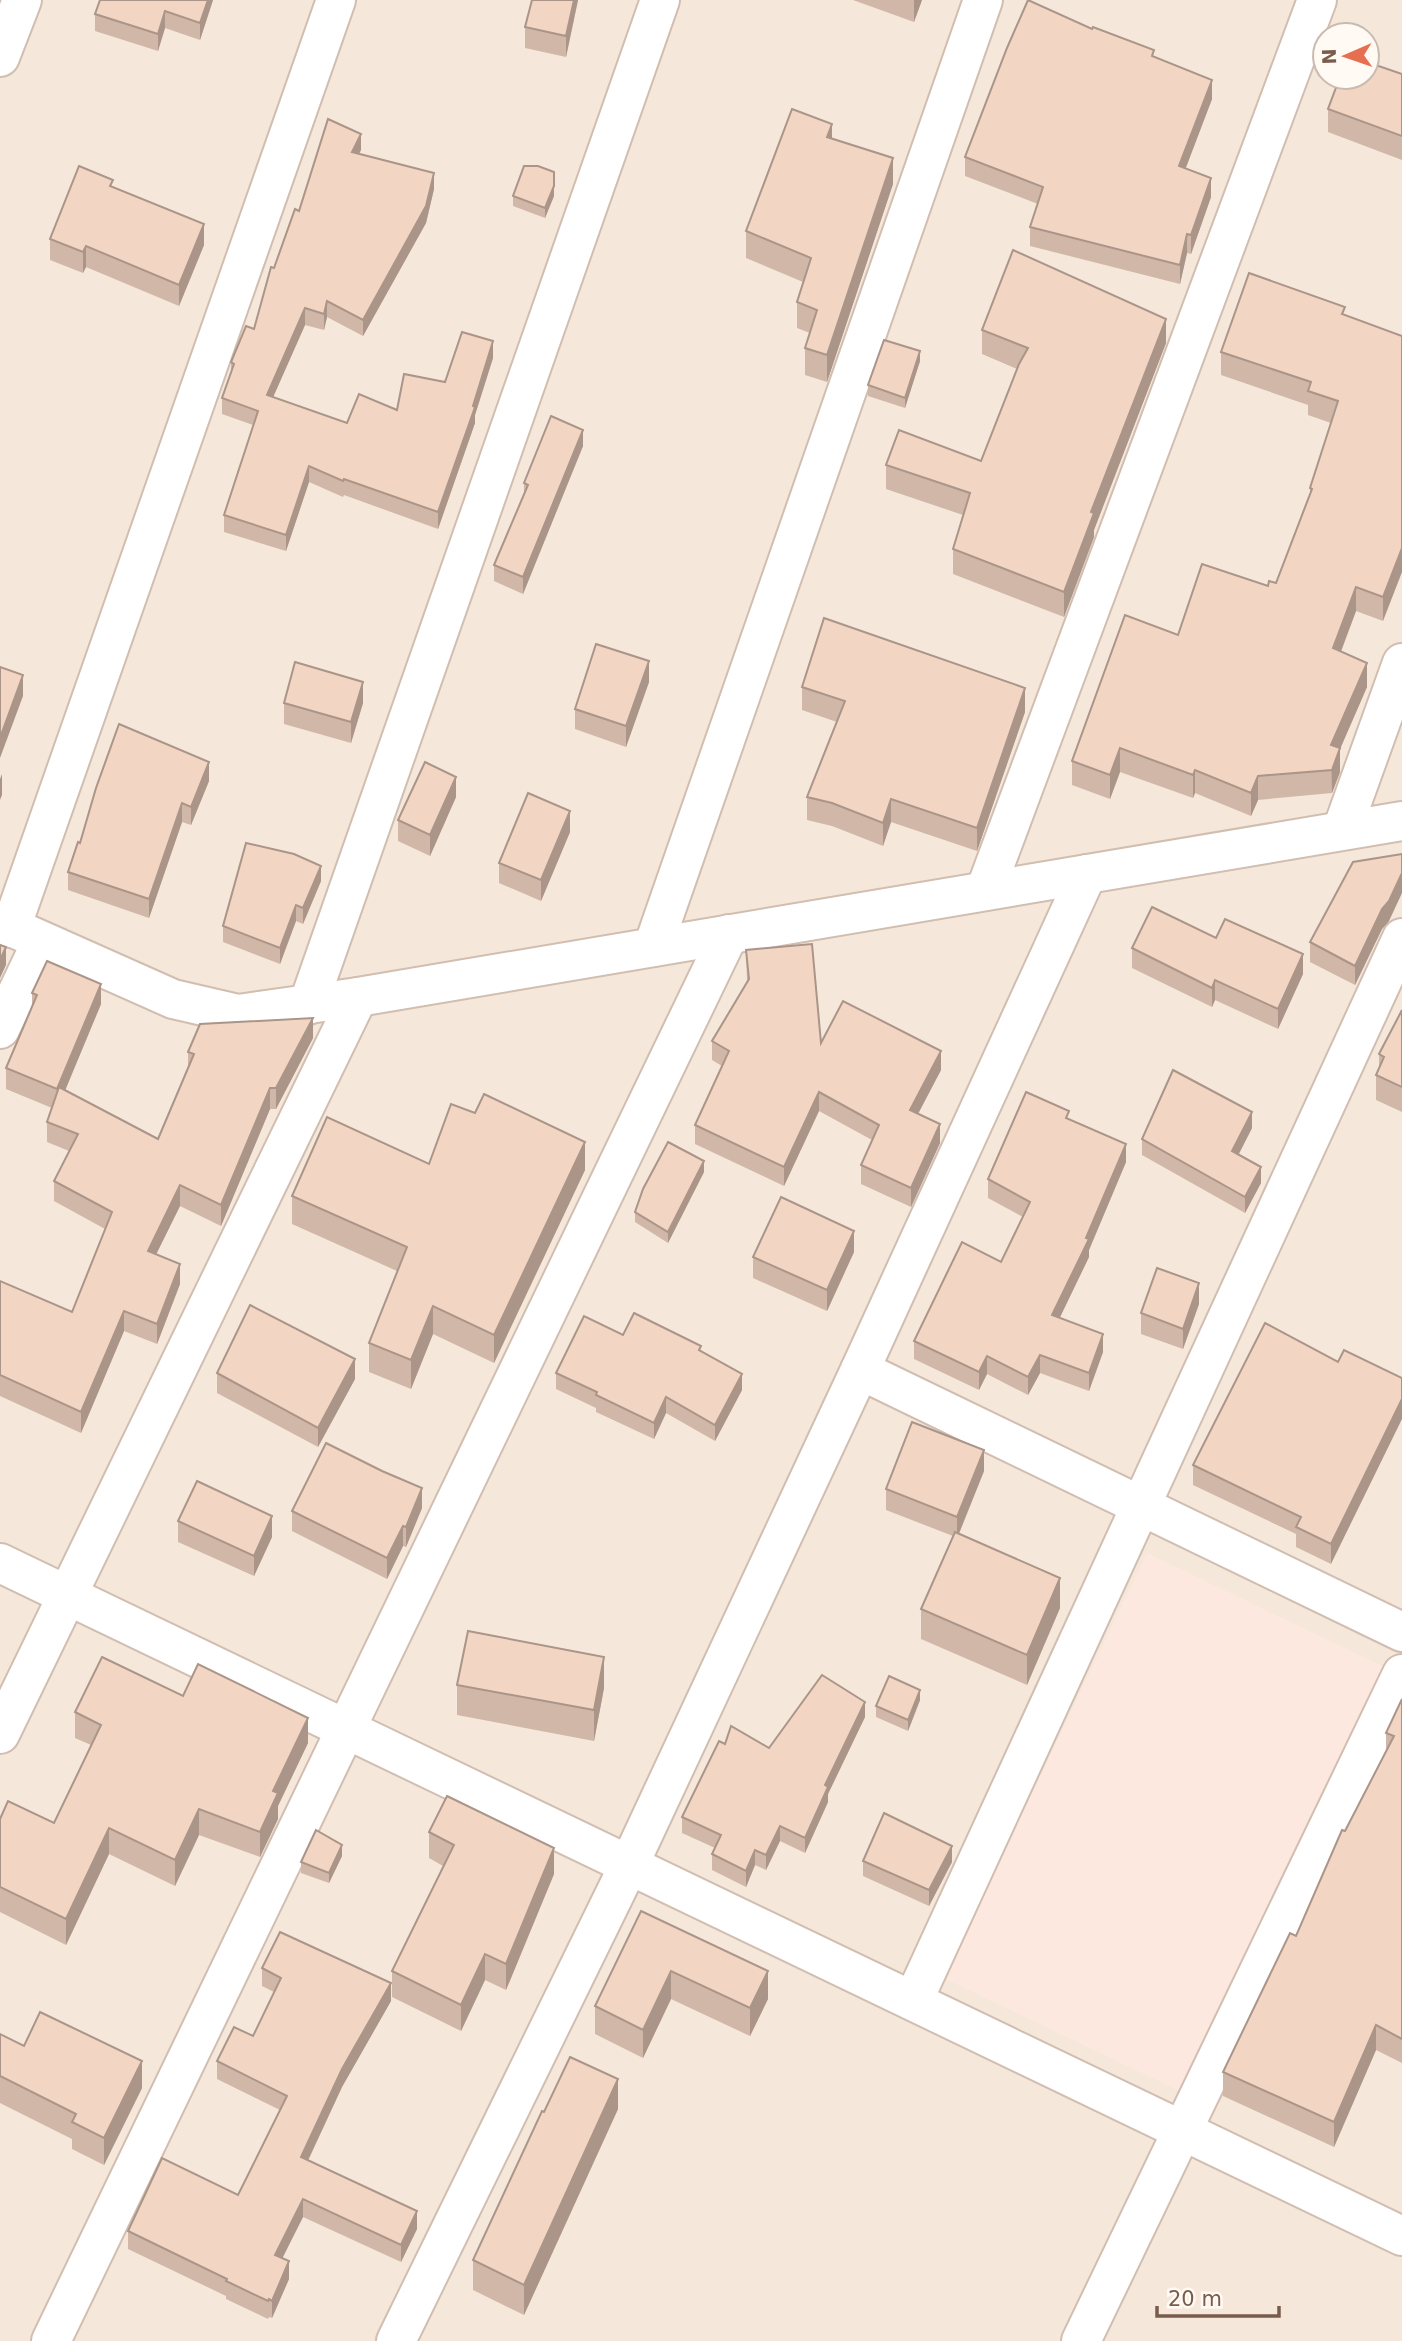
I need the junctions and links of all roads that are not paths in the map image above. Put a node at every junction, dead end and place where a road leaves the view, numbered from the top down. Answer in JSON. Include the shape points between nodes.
{"nodes":[{"id":1,"x":22,"y":0,"type":"edge"},
{"id":2,"x":336,"y":0,"type":"edge"},
{"id":3,"x":660,"y":0,"type":"edge"},
{"id":4,"x":983,"y":0,"type":"edge"},
{"id":5,"x":1317,"y":0,"type":"edge"},
{"id":6,"x":0,"y":57,"type":"edge"},
{"id":7,"x":1402,"y":663,"type":"edge"},
{"id":8,"x":1402,"y":821,"type":"edge"},
{"id":9,"x":1342,"y":831,"type":"junction"},
{"id":10,"x":1087,"y":874,"type":"junction"},
{"id":11,"x":985,"y":891,"type":"junction"},
{"id":12,"x":17,"y":931,"type":"edge"},
{"id":13,"x":729,"y":934,"type":"junction"},
{"id":14,"x":1402,"y":937,"type":"edge"},
{"id":15,"x":653,"y":947,"type":"junction"},
{"id":16,"x":358,"y":997,"type":"junction"},
{"id":17,"x":308,"y":1004,"type":"junction"},
{"id":18,"x":0,"y":1029,"type":"edge"},
{"id":19,"x":860,"y":1370,"type":"junction"},
{"id":20,"x":1142,"y":1506,"type":"junction"},
{"id":21,"x":0,"y":1563,"type":"edge"},
{"id":22,"x":68,"y":1595,"type":"junction"},
{"id":23,"x":1402,"y":1632,"type":"edge"},
{"id":24,"x":1402,"y":1674,"type":"edge"},
{"id":25,"x":347,"y":1729,"type":"junction"},
{"id":26,"x":0,"y":1734,"type":"edge"},
{"id":27,"x":629,"y":1865,"type":"junction"},
{"id":28,"x":913,"y":2001,"type":"junction"},
{"id":29,"x":1182,"y":2131,"type":"junction"},
{"id":30,"x":1402,"y":2236,"type":"edge"},
{"id":31,"x":51,"y":2341,"type":"edge"},
{"id":32,"x":396,"y":2341,"type":"edge"},
{"id":33,"x":1081,"y":2341,"type":"edge"}],
"edges":[{"from":1,"to":6,"type":"street"},
{"from":2,"to":12,"type":"street"},
{"from":3,"to":17,"type":"street"},
{"from":4,"to":15,"type":"street"},
{"from":5,"to":11,"type":"street"},
{"from":7,"to":9,"type":"street"},
{"from":8,"to":9,"type":"street"},
{"from":9,"to":10,"type":"street"},
{"from":10,"to":11,"type":"street"},
{"from":10,"to":19,"type":"street"},
{"from":11,"to":13,"type":"street"},
{"from":12,"to":17,"type":"street","via":[[173,999],[238,1014]]},
{"from":12,"to":18,"type":"street"},
{"from":13,"to":15,"type":"street"},
{"from":13,"to":25,"type":"street"},
{"from":14,"to":20,"type":"street"},
{"from":15,"to":16,"type":"street"},
{"from":16,"to":17,"type":"street"},
{"from":16,"to":22,"type":"street"},
{"from":19,"to":20,"type":"street"},
{"from":19,"to":27,"type":"street"},
{"from":20,"to":23,"type":"street"},
{"from":20,"to":28,"type":"street"},
{"from":21,"to":22,"type":"street"},
{"from":22,"to":25,"type":"street"},
{"from":22,"to":26,"type":"street"},
{"from":24,"to":29,"type":"street"},
{"from":25,"to":27,"type":"street"},
{"from":25,"to":31,"type":"street"},
{"from":27,"to":28,"type":"street"},
{"from":27,"to":32,"type":"street"},
{"from":28,"to":29,"type":"street"},
{"from":29,"to":30,"type":"street"},
{"from":29,"to":33,"type":"street"}]}
